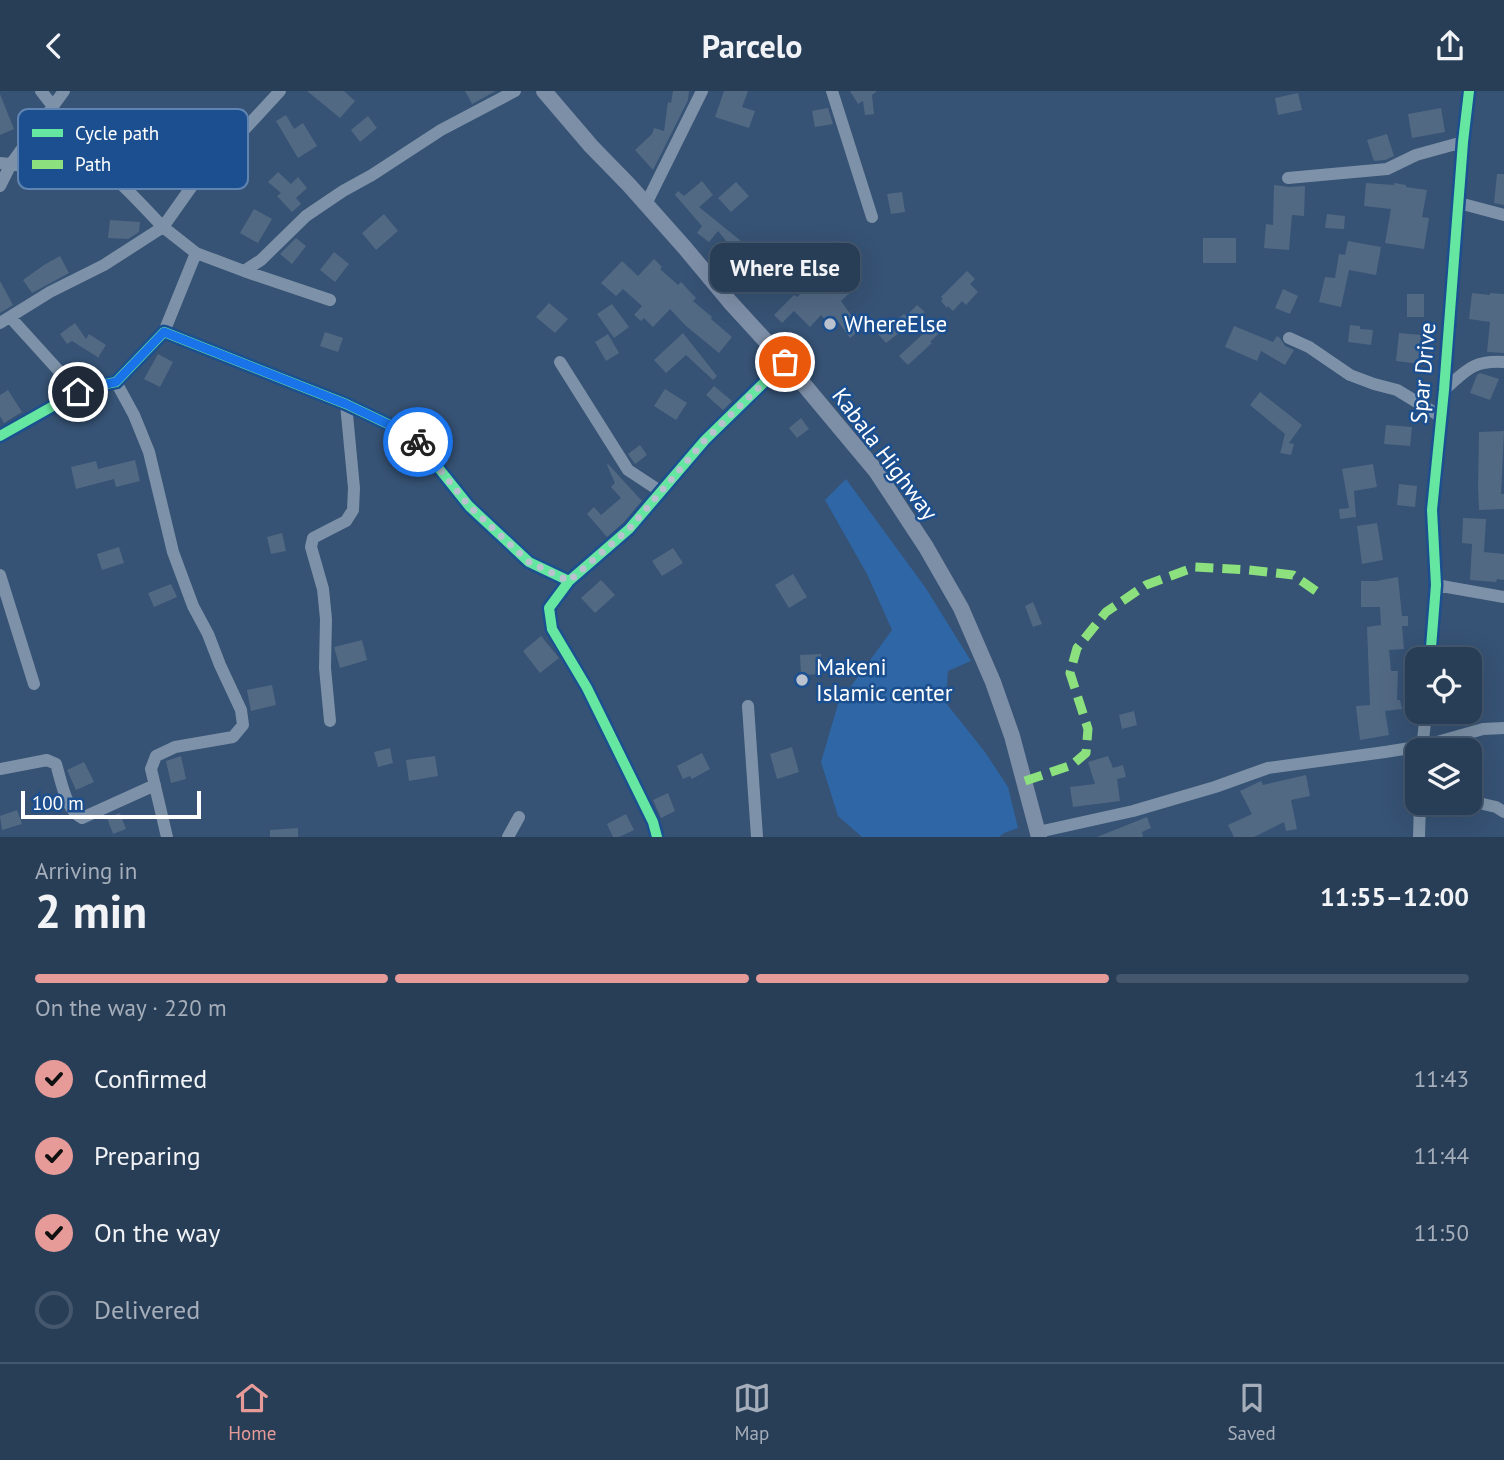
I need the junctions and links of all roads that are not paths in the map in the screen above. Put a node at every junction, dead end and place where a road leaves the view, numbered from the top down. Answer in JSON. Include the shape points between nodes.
{"nodes":[{"id":1,"x":41,"y":91,"type":"edge"},
{"id":2,"x":64,"y":91,"type":"edge"},
{"id":3,"x":280,"y":91,"type":"edge"},
{"id":4,"x":515,"y":91,"type":"edge"},
{"id":5,"x":544,"y":91,"type":"edge"},
{"id":6,"x":702,"y":91,"type":"edge"},
{"id":7,"x":832,"y":91,"type":"edge"},
{"id":8,"x":1469,"y":91,"type":"edge"},
{"id":9,"x":52,"y":105,"type":"junction"},
{"id":10,"x":49,"y":109,"type":"edge"},
{"id":11,"x":248,"y":126,"type":"edge"},
{"id":12,"x":1463,"y":142,"type":"junction"},
{"id":13,"x":18,"y":148,"type":"edge"},
{"id":14,"x":6,"y":163,"type":"edge"},
{"id":15,"x":1288,"y":177,"type":"dead end"},
{"id":16,"x":0,"y":187,"type":"edge"},
{"id":17,"x":124,"y":189,"type":"edge"},
{"id":18,"x":190,"y":189,"type":"edge"},
{"id":19,"x":1459,"y":203,"type":"junction"},
{"id":20,"x":646,"y":204,"type":"junction"},
{"id":21,"x":1504,"y":215,"type":"edge"},
{"id":22,"x":872,"y":217,"type":"dead end"},
{"id":23,"x":163,"y":227,"type":"junction"},
{"id":24,"x":196,"y":253,"type":"junction"},
{"id":25,"x":244,"y":271,"type":"junction"},
{"id":26,"x":330,"y":300,"type":"dead end"},
{"id":27,"x":5,"y":320,"type":"edge"},
{"id":28,"x":164,"y":332,"type":"junction"},
{"id":29,"x":1289,"y":338,"type":"dead end"},
{"id":30,"x":560,"y":362,"type":"dead end"},
{"id":31,"x":785,"y":362,"type":"junction"},
{"id":32,"x":1504,"y":362,"type":"edge"},
{"id":33,"x":116,"y":382,"type":"junction"},
{"id":34,"x":1444,"y":390,"type":"junction"},
{"id":35,"x":78,"y":392,"type":"junction"},
{"id":36,"x":346,"y":404,"type":"junction"},
{"id":37,"x":1440,"y":416,"type":"junction"},
{"id":38,"x":0,"y":436,"type":"edge"},
{"id":39,"x":660,"y":491,"type":"junction"},
{"id":40,"x":0,"y":575,"type":"edge"},
{"id":41,"x":569,"y":581,"type":"junction"},
{"id":42,"x":1436,"y":585,"type":"junction"},
{"id":43,"x":1504,"y":597,"type":"edge"},
{"id":44,"x":1431,"y":647,"type":"edge"},
{"id":45,"x":34,"y":684,"type":"dead end"},
{"id":46,"x":748,"y":705,"type":"dead end"},
{"id":47,"x":330,"y":721,"type":"dead end"},
{"id":48,"x":1504,"y":728,"type":"edge"},
{"id":49,"x":1455,"y":738,"type":"edge"},
{"id":50,"x":1405,"y":750,"type":"edge"},
{"id":51,"x":0,"y":769,"type":"edge"},
{"id":52,"x":155,"y":785,"type":"junction"},
{"id":53,"x":1482,"y":804,"type":"edge"},
{"id":54,"x":1504,"y":812,"type":"edge"},
{"id":55,"x":1420,"y":815,"type":"edge"},
{"id":56,"x":519,"y":817,"type":"dead end"},
{"id":57,"x":1038,"y":835,"type":"edge"},
{"id":58,"x":167,"y":837,"type":"edge"},
{"id":59,"x":508,"y":837,"type":"edge"},
{"id":60,"x":657,"y":837,"type":"edge"},
{"id":61,"x":757,"y":837,"type":"edge"},
{"id":62,"x":1419,"y":837,"type":"edge"}],
"edges":[{"from":1,"to":9,"type":"street"},
{"from":2,"to":9,"type":"street"},
{"from":3,"to":11,"type":"street"},
{"from":4,"to":25,"type":"street","via":[[343,191],[306,216]]},
{"from":5,"to":20,"type":"main road","name":"Kabala Highway"},
{"from":6,"to":20,"type":"street"},
{"from":7,"to":22,"type":"street"},
{"from":8,"to":12,"type":"street","name":"Spar Drive"},
{"from":9,"to":10,"type":"street"},
{"from":12,"to":15,"type":"street","via":[[1387,169]]},
{"from":12,"to":19,"type":"street","name":"Spar Drive"},
{"from":13,"to":14,"type":"street"},
{"from":14,"to":16,"type":"street"},
{"from":17,"to":23,"type":"street"},
{"from":18,"to":23,"type":"street"},
{"from":19,"to":21,"type":"street"},
{"from":19,"to":34,"type":"street","name":"Spar Drive"},
{"from":20,"to":31,"type":"main road","name":"Kabala Highway"},
{"from":23,"to":24,"type":"street"},
{"from":23,"to":27,"type":"street"},
{"from":24,"to":25,"type":"street"},
{"from":24,"to":28,"type":"street"},
{"from":25,"to":26,"type":"street"},
{"from":27,"to":35,"type":"street"},
{"from":28,"to":33,"type":"street"},
{"from":28,"to":36,"type":"street"},
{"from":29,"to":37,"type":"street","via":[[1350,375],[1397,390]]},
{"from":30,"to":39,"type":"street","via":[[628,470]]},
{"from":31,"to":39,"type":"street"},
{"from":31,"to":57,"type":"main road","name":"Kabala Highway","via":[[876,471],[961,608],[1012,736]]},
{"from":32,"to":34,"type":"street","via":[[1477,364]]},
{"from":33,"to":35,"type":"street"},
{"from":33,"to":52,"type":"street","via":[[149,452],[173,552],[241,710],[243,725],[233,737],[175,747],[156,756],[151,769]]},
{"from":34,"to":37,"type":"street","name":"Spar Drive"},
{"from":35,"to":38,"type":"street"},
{"from":36,"to":41,"type":"street","via":[[413,436],[469,506],[529,562]]},
{"from":36,"to":47,"type":"street","via":[[353,510],[346,521],[313,538],[311,547],[323,589]]},
{"from":37,"to":42,"type":"street","name":"Spar Drive","via":[[1432,510]]},
{"from":39,"to":41,"type":"street","via":[[629,529]]},
{"from":40,"to":45,"type":"street"},
{"from":41,"to":60,"type":"street","via":[[549,608],[552,629],[587,688]]},
{"from":42,"to":43,"type":"street"},
{"from":42,"to":44,"type":"street","name":"Spar Drive"},
{"from":46,"to":61,"type":"street"},
{"from":48,"to":49,"type":"street"},
{"from":50,"to":57,"type":"street","via":[[1268,768],[1133,811]]},
{"from":51,"to":52,"type":"street","via":[[47,759],[56,764],[70,808],[82,818]]},
{"from":52,"to":58,"type":"street"},
{"from":53,"to":54,"type":"street"},
{"from":55,"to":62,"type":"street"},
{"from":56,"to":59,"type":"street"}]}
